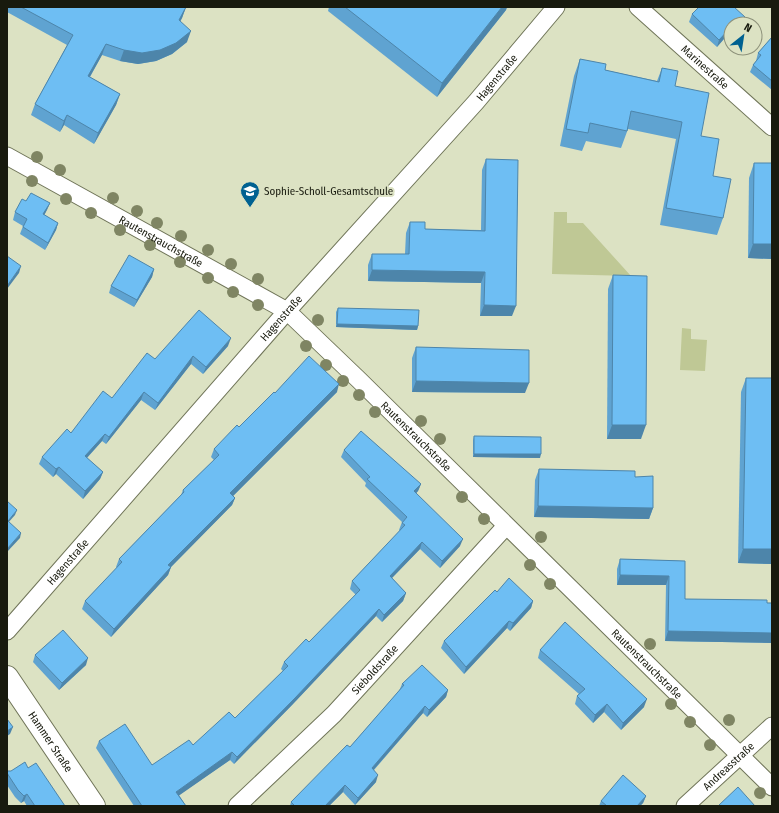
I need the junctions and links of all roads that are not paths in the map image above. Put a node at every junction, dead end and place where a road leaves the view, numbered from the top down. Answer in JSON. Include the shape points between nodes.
{"nodes":[{"id":1,"x":556,"y":7,"type":"edge"},
{"id":2,"x":643,"y":10,"type":"edge"},
{"id":3,"x":772,"y":127,"type":"edge"},
{"id":4,"x":10,"y":163,"type":"edge"},
{"id":5,"x":287,"y":311,"type":"junction"},
{"id":6,"x":506,"y":526,"type":"junction"},
{"id":7,"x":7,"y":631,"type":"edge"},
{"id":8,"x":7,"y":677,"type":"edge"},
{"id":9,"x":772,"y":726,"type":"edge"},
{"id":10,"x":740,"y":756,"type":"junction"},
{"id":11,"x":772,"y":787,"type":"edge"},
{"id":12,"x":94,"y":806,"type":"edge"},
{"id":13,"x":237,"y":806,"type":"edge"},
{"id":14,"x":685,"y":806,"type":"edge"}],
"edges":[{"from":1,"to":5,"type":"street","name":"Hagenstraße","via":[[476,102]]},
{"from":2,"to":3,"type":"street","name":"Marinestraße"},
{"from":4,"to":5,"type":"street","name":"Rautenstrauchstraße"},
{"from":5,"to":6,"type":"street","name":"Rautenstrauchstraße"},
{"from":5,"to":7,"type":"street","name":"Hagenstraße"},
{"from":6,"to":10,"type":"street","name":"Rautenstrauchstraße"},
{"from":6,"to":13,"type":"street","name":"Sieboldstraße","via":[[334,714]]},
{"from":8,"to":12,"type":"main road","name":"Hammer Straße"},
{"from":9,"to":10,"type":"street","name":"Andreasstraße"},
{"from":10,"to":11,"type":"street","name":"Rautenstrauchstraße"},
{"from":10,"to":14,"type":"street","name":"Andreasstraße"}]}
